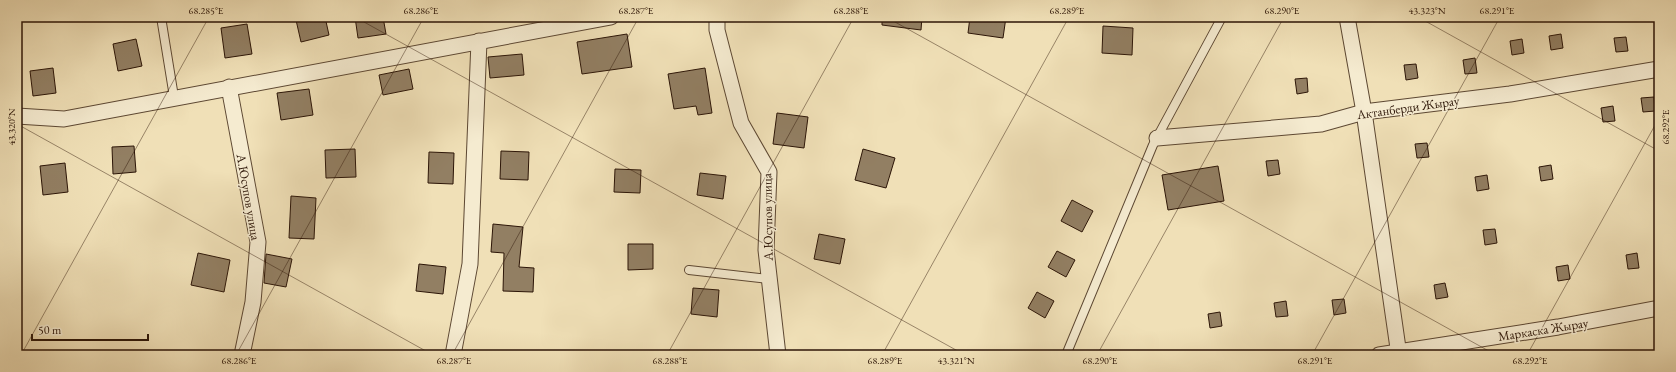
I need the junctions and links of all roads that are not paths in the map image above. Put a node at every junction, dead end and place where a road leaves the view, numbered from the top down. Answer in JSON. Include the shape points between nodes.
{"nodes":[{"id":1,"x":161,"y":17,"type":"edge"},
{"id":2,"x":611,"y":17,"type":"edge"},
{"id":3,"x":717,"y":17,"type":"edge"},
{"id":4,"x":1222,"y":17,"type":"edge"},
{"id":5,"x":1347,"y":17,"type":"edge"},
{"id":6,"x":479,"y":41,"type":"junction"},
{"id":7,"x":1659,"y":69,"type":"edge"},
{"id":8,"x":229,"y":87,"type":"junction"},
{"id":9,"x":174,"y":97,"type":"junction"},
{"id":10,"x":1364,"y":112,"type":"junction"},
{"id":11,"x":17,"y":116,"type":"edge"},
{"id":12,"x":1157,"y":138,"type":"junction"},
{"id":13,"x":689,"y":270,"type":"dead end"},
{"id":14,"x":769,"y":279,"type":"junction"},
{"id":15,"x":1659,"y":308,"type":"edge"},
{"id":16,"x":1399,"y":354,"type":"edge"},
{"id":17,"x":242,"y":355,"type":"edge"},
{"id":18,"x":453,"y":355,"type":"edge"},
{"id":19,"x":778,"y":355,"type":"edge"},
{"id":20,"x":1066,"y":355,"type":"edge"},
{"id":21,"x":1379,"y":355,"type":"edge"}],
"edges":[{"from":1,"to":9,"type":"lane"},
{"from":2,"to":6,"type":"street"},
{"from":3,"to":14,"type":"street","name":"А.Юсупов улица","via":[[717,30],[741,123],[769,172],[766,250]]},
{"from":4,"to":12,"type":"lane"},
{"from":5,"to":10,"type":"street"},
{"from":6,"to":8,"type":"street"},
{"from":6,"to":18,"type":"street","via":[[470,264]]},
{"from":7,"to":10,"type":"street","name":"Актанберди Жырау","via":[[1510,94]]},
{"from":8,"to":9,"type":"street"},
{"from":8,"to":17,"type":"street","name":"А.Юсупов улица","via":[[258,242],[253,302]]},
{"from":9,"to":11,"type":"street","via":[[64,119]]},
{"from":10,"to":12,"type":"street","name":"Актанберди Жырау","via":[[1321,124]]},
{"from":10,"to":16,"type":"street"},
{"from":12,"to":20,"type":"lane"},
{"from":13,"to":14,"type":"lane"},
{"from":14,"to":19,"type":"street","name":"А.Юсупов улица"},
{"from":15,"to":16,"type":"street","name":"Маркаска Жырау"},
{"from":16,"to":21,"type":"street","name":"Маркаска Жырау"}]}
